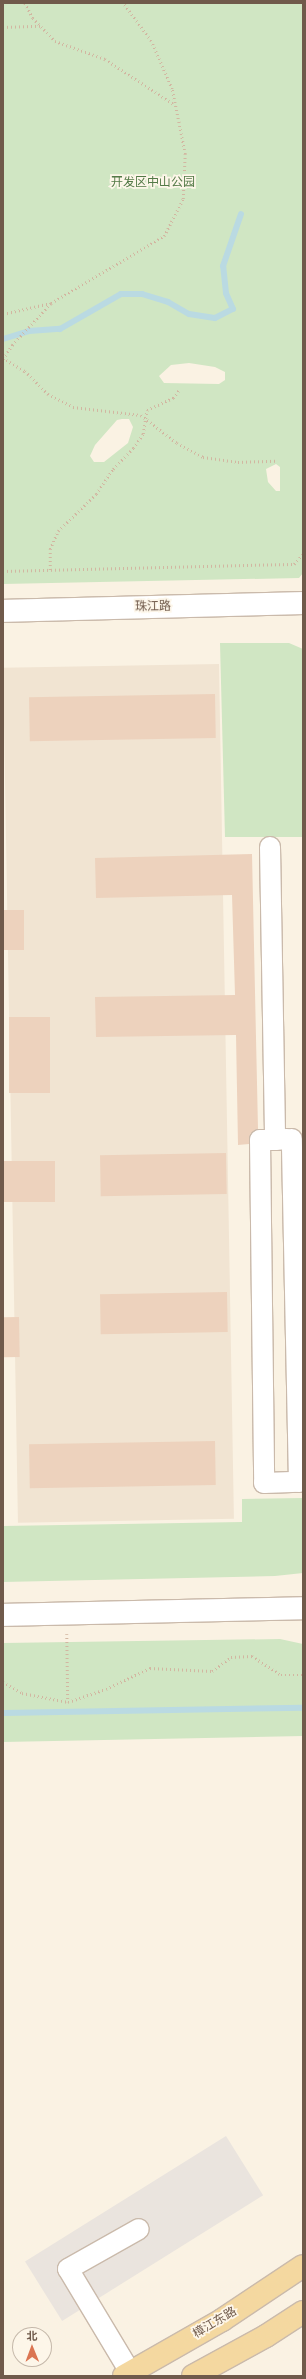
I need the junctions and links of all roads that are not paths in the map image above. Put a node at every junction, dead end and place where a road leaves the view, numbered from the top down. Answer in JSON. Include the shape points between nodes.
{"nodes":[{"id":1,"x":303,"y":603,"type":"edge"},
{"id":2,"x":3,"y":611,"type":"edge"},
{"id":3,"x":270,"y":847,"type":"dead end"},
{"id":4,"x":290,"y":1139,"type":"edge"},
{"id":5,"x":303,"y":1608,"type":"edge"},
{"id":6,"x":3,"y":1615,"type":"edge"},
{"id":7,"x":139,"y":2229,"type":"dead end"},
{"id":8,"x":303,"y":2266,"type":"edge"},
{"id":9,"x":303,"y":2312,"type":"edge"},
{"id":10,"x":127,"y":2374,"type":"edge"},
{"id":11,"x":193,"y":2376,"type":"edge"}],
"edges":[{"from":1,"to":2,"type":"street","name":"珠江路"},
{"from":3,"to":4,"type":"street"},
{"from":4,"to":4,"type":"street","via":[[300,1482],[264,1483],[260,1140]]},
{"from":5,"to":6,"type":"street"},
{"from":7,"to":10,"type":"street","via":[[68,2269]]},
{"from":8,"to":10,"type":"main road","name":"樟江东路","via":[[222,2320]]},
{"from":9,"to":11,"type":"main road"}]}
